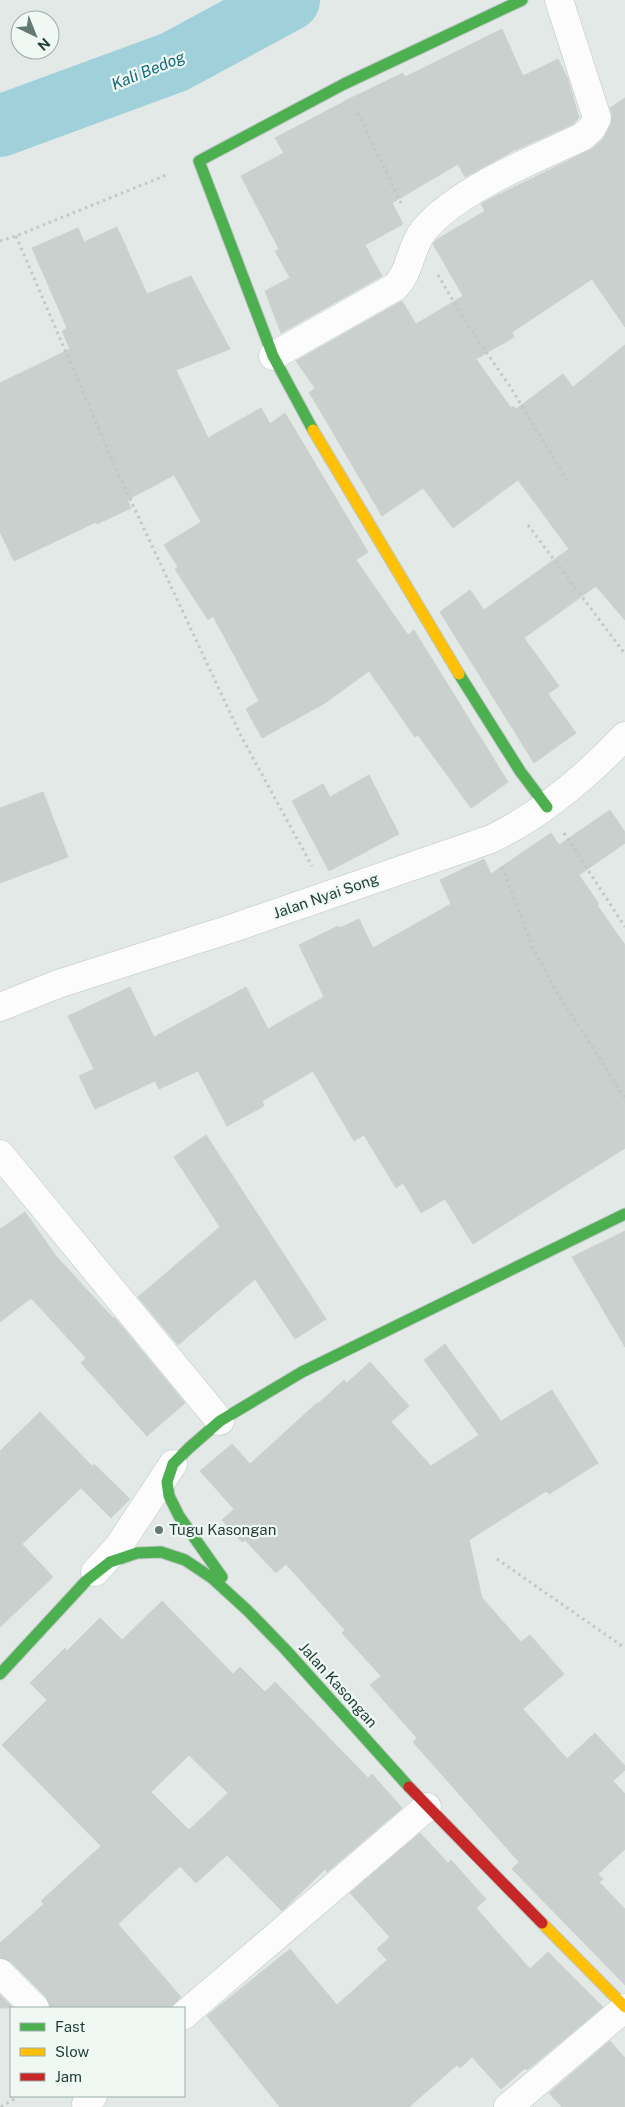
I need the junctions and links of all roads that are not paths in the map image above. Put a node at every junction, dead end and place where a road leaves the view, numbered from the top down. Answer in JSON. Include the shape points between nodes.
{"nodes":[{"id":1,"x":522,"y":0,"type":"edge"},
{"id":2,"x":558,"y":0,"type":"edge"},
{"id":3,"x":273,"y":356,"type":"junction"},
{"id":4,"x":625,"y":736,"type":"edge"},
{"id":5,"x":547,"y":807,"type":"junction"},
{"id":6,"x":0,"y":1007,"type":"edge"},
{"id":7,"x":0,"y":1154,"type":"edge"},
{"id":8,"x":625,"y":1214,"type":"edge"},
{"id":9,"x":220,"y":1421,"type":"junction"},
{"id":10,"x":173,"y":1464,"type":"junction"},
{"id":11,"x":87,"y":1580,"type":"junction"},
{"id":12,"x":247,"y":1610,"type":"junction"},
{"id":13,"x":0,"y":1674,"type":"edge"},
{"id":14,"x":427,"y":1807,"type":"junction"},
{"id":15,"x":0,"y":1973,"type":"edge"},
{"id":16,"x":33,"y":2007,"type":"edge"},
{"id":17,"x":625,"y":2008,"type":"edge"},
{"id":18,"x":185,"y":2014,"type":"edge"},
{"id":19,"x":92,"y":2097,"type":"edge"},
{"id":20,"x":88,"y":2107,"type":"edge"},
{"id":21,"x":508,"y":2107,"type":"edge"}],
"edges":[{"from":1,"to":3,"type":"street","via":[[344,84],[199,161]]},
{"from":2,"to":3,"type":"street","via":[[597,118],[592,128],[484,184],[440,213],[418,238],[407,271],[395,287]]},
{"from":3,"to":5,"type":"street","via":[[298,404],[448,655],[520,771]]},
{"from":4,"to":5,"type":"street","name":"Jalan Nyai Song"},
{"from":5,"to":6,"type":"street","name":"Jalan Nyai Song","via":[[491,839],[365,884],[58,984]]},
{"from":7,"to":9,"type":"street"},
{"from":8,"to":9,"type":"street","via":[[302,1372]]},
{"from":9,"to":10,"type":"street"},
{"from":10,"to":11,"type":"street","via":[[118,1547]]},
{"from":10,"to":12,"type":"street","via":[[167,1482],[169,1496],[204,1553]]},
{"from":11,"to":12,"type":"street","name":"Jalan Kasongan","via":[[110,1562],[137,1553],[161,1552],[185,1560],[212,1578]]},
{"from":11,"to":13,"type":"street","name":"Jalan Kasongan"},
{"from":12,"to":14,"type":"street","name":"Jalan Kasongan"},
{"from":14,"to":17,"type":"street","name":"Jalan Kasongan"},
{"from":14,"to":18,"type":"street"},
{"from":15,"to":16,"type":"street"},
{"from":17,"to":21,"type":"street"},
{"from":19,"to":20,"type":"street","via":[[86,2104]]}]}
